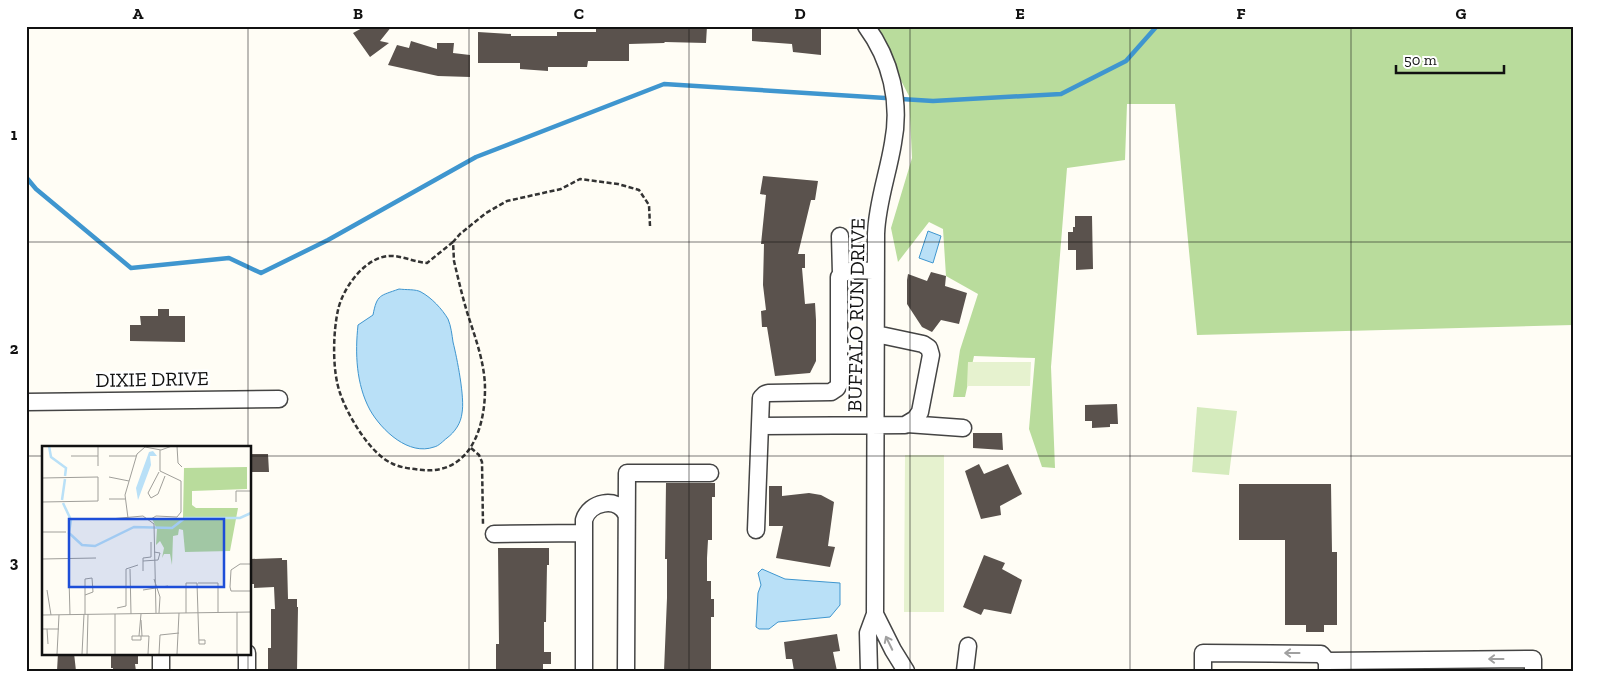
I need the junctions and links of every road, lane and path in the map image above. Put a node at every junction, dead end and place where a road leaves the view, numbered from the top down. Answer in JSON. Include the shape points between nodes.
{"nodes":[{"id":1,"x":866,"y":26,"type":"edge"},
{"id":2,"x":650,"y":226,"type":"dead end"},
{"id":3,"x":840,"y":236,"type":"dead end"},
{"id":4,"x":454,"y":242,"type":"junction"},
{"id":5,"x":876,"y":271,"type":"junction"},
{"id":6,"x":841,"y":274,"type":"junction"},
{"id":7,"x":876,"y":334,"type":"junction"},
{"id":8,"x":279,"y":399,"type":"dead end"},
{"id":9,"x":26,"y":402,"type":"edge"},
{"id":10,"x":907,"y":424,"type":"junction"},
{"id":11,"x":760,"y":426,"type":"junction"},
{"id":12,"x":876,"y":426,"type":"junction"},
{"id":13,"x":962,"y":428,"type":"dead end"},
{"id":14,"x":471,"y":448,"type":"junction"},
{"id":15,"x":710,"y":473,"type":"dead end"},
{"id":16,"x":626,"y":514,"type":"junction"},
{"id":17,"x":756,"y":530,"type":"dead end"},
{"id":18,"x":584,"y":533,"type":"junction"},
{"id":19,"x":494,"y":534,"type":"joint"},
{"id":20,"x":875,"y":614,"type":"junction"},
{"id":21,"x":968,"y":646,"type":"dead end"},
{"id":22,"x":161,"y":654,"type":"edge"},
{"id":23,"x":247,"y":654,"type":"edge"},
{"id":24,"x":1327,"y":666,"type":"edge"},
{"id":25,"x":161,"y":671,"type":"edge"},
{"id":26,"x":247,"y":671,"type":"edge"},
{"id":27,"x":584,"y":671,"type":"edge"},
{"id":28,"x":626,"y":671,"type":"edge"},
{"id":29,"x":868,"y":671,"type":"edge"},
{"id":30,"x":906,"y":671,"type":"edge"},
{"id":31,"x":966,"y":671,"type":"edge"},
{"id":32,"x":1203,"y":671,"type":"edge"},
{"id":33,"x":1533,"y":671,"type":"edge"}],
"edges":[{"from":1,"to":5,"type":"street","name":"BUFFALO RUN DRIVE","via":[[885,60],[895,103],[894,143],[876,223]]},
{"from":2,"to":4,"type":"path","via":[[649,205],[639,190],[580,180],[507,201],[486,213]]},
{"from":3,"to":6,"type":"street"},
{"from":4,"to":14,"type":"path","via":[[454,261],[484,372],[484,410]]},
{"from":4,"to":14,"type":"path","via":[[427,263],[393,256],[367,264],[341,298],[334,335],[336,370],[340,392],[360,432],[392,464],[435,471],[459,461]]},
{"from":5,"to":6,"type":"street"},
{"from":5,"to":7,"type":"street","name":"BUFFALO RUN DRIVE"},
{"from":6,"to":11,"type":"street","via":[[838,283],[837,388],[831,392],[765,394],[760,400]]},
{"from":7,"to":10,"type":"street","via":[[923,344],[931,350],[921,407],[915,419]]},
{"from":7,"to":12,"type":"street","name":"BUFFALO RUN DRIVE"},
{"from":8,"to":9,"type":"street","name":"DIXIE DRIVE"},
{"from":10,"to":12,"type":"street"},
{"from":10,"to":13,"type":"street"},
{"from":11,"to":12,"type":"street"},
{"from":11,"to":17,"type":"street"},
{"from":12,"to":20,"type":"street","name":"BUFFALO RUN DRIVE"},
{"from":14,"to":19,"type":"path","via":[[482,462],[483,528]]},
{"from":15,"to":16,"type":"street","via":[[627,473]]},
{"from":16,"to":18,"type":"street","via":[[617,504],[594,506],[584,520]]},
{"from":16,"to":28,"type":"street"},
{"from":18,"to":19,"type":"street"},
{"from":18,"to":27,"type":"street"},
{"from":20,"to":29,"type":"street","name":"BUFFALO RUN DRIVE","via":[[868,633]]},
{"from":30,"to":20,"type":"street","name":"BUFFALO RUN DRIVE","one_way":true},
{"from":21,"to":31,"type":"street"},
{"from":22,"to":25,"type":"street"},
{"from":23,"to":26,"type":"street"},
{"from":24,"to":32,"type":"street","one_way":true,"via":[[1321,654],[1203,653]]},
{"from":33,"to":24,"type":"street","one_way":true,"via":[[1533,659]]}]}
